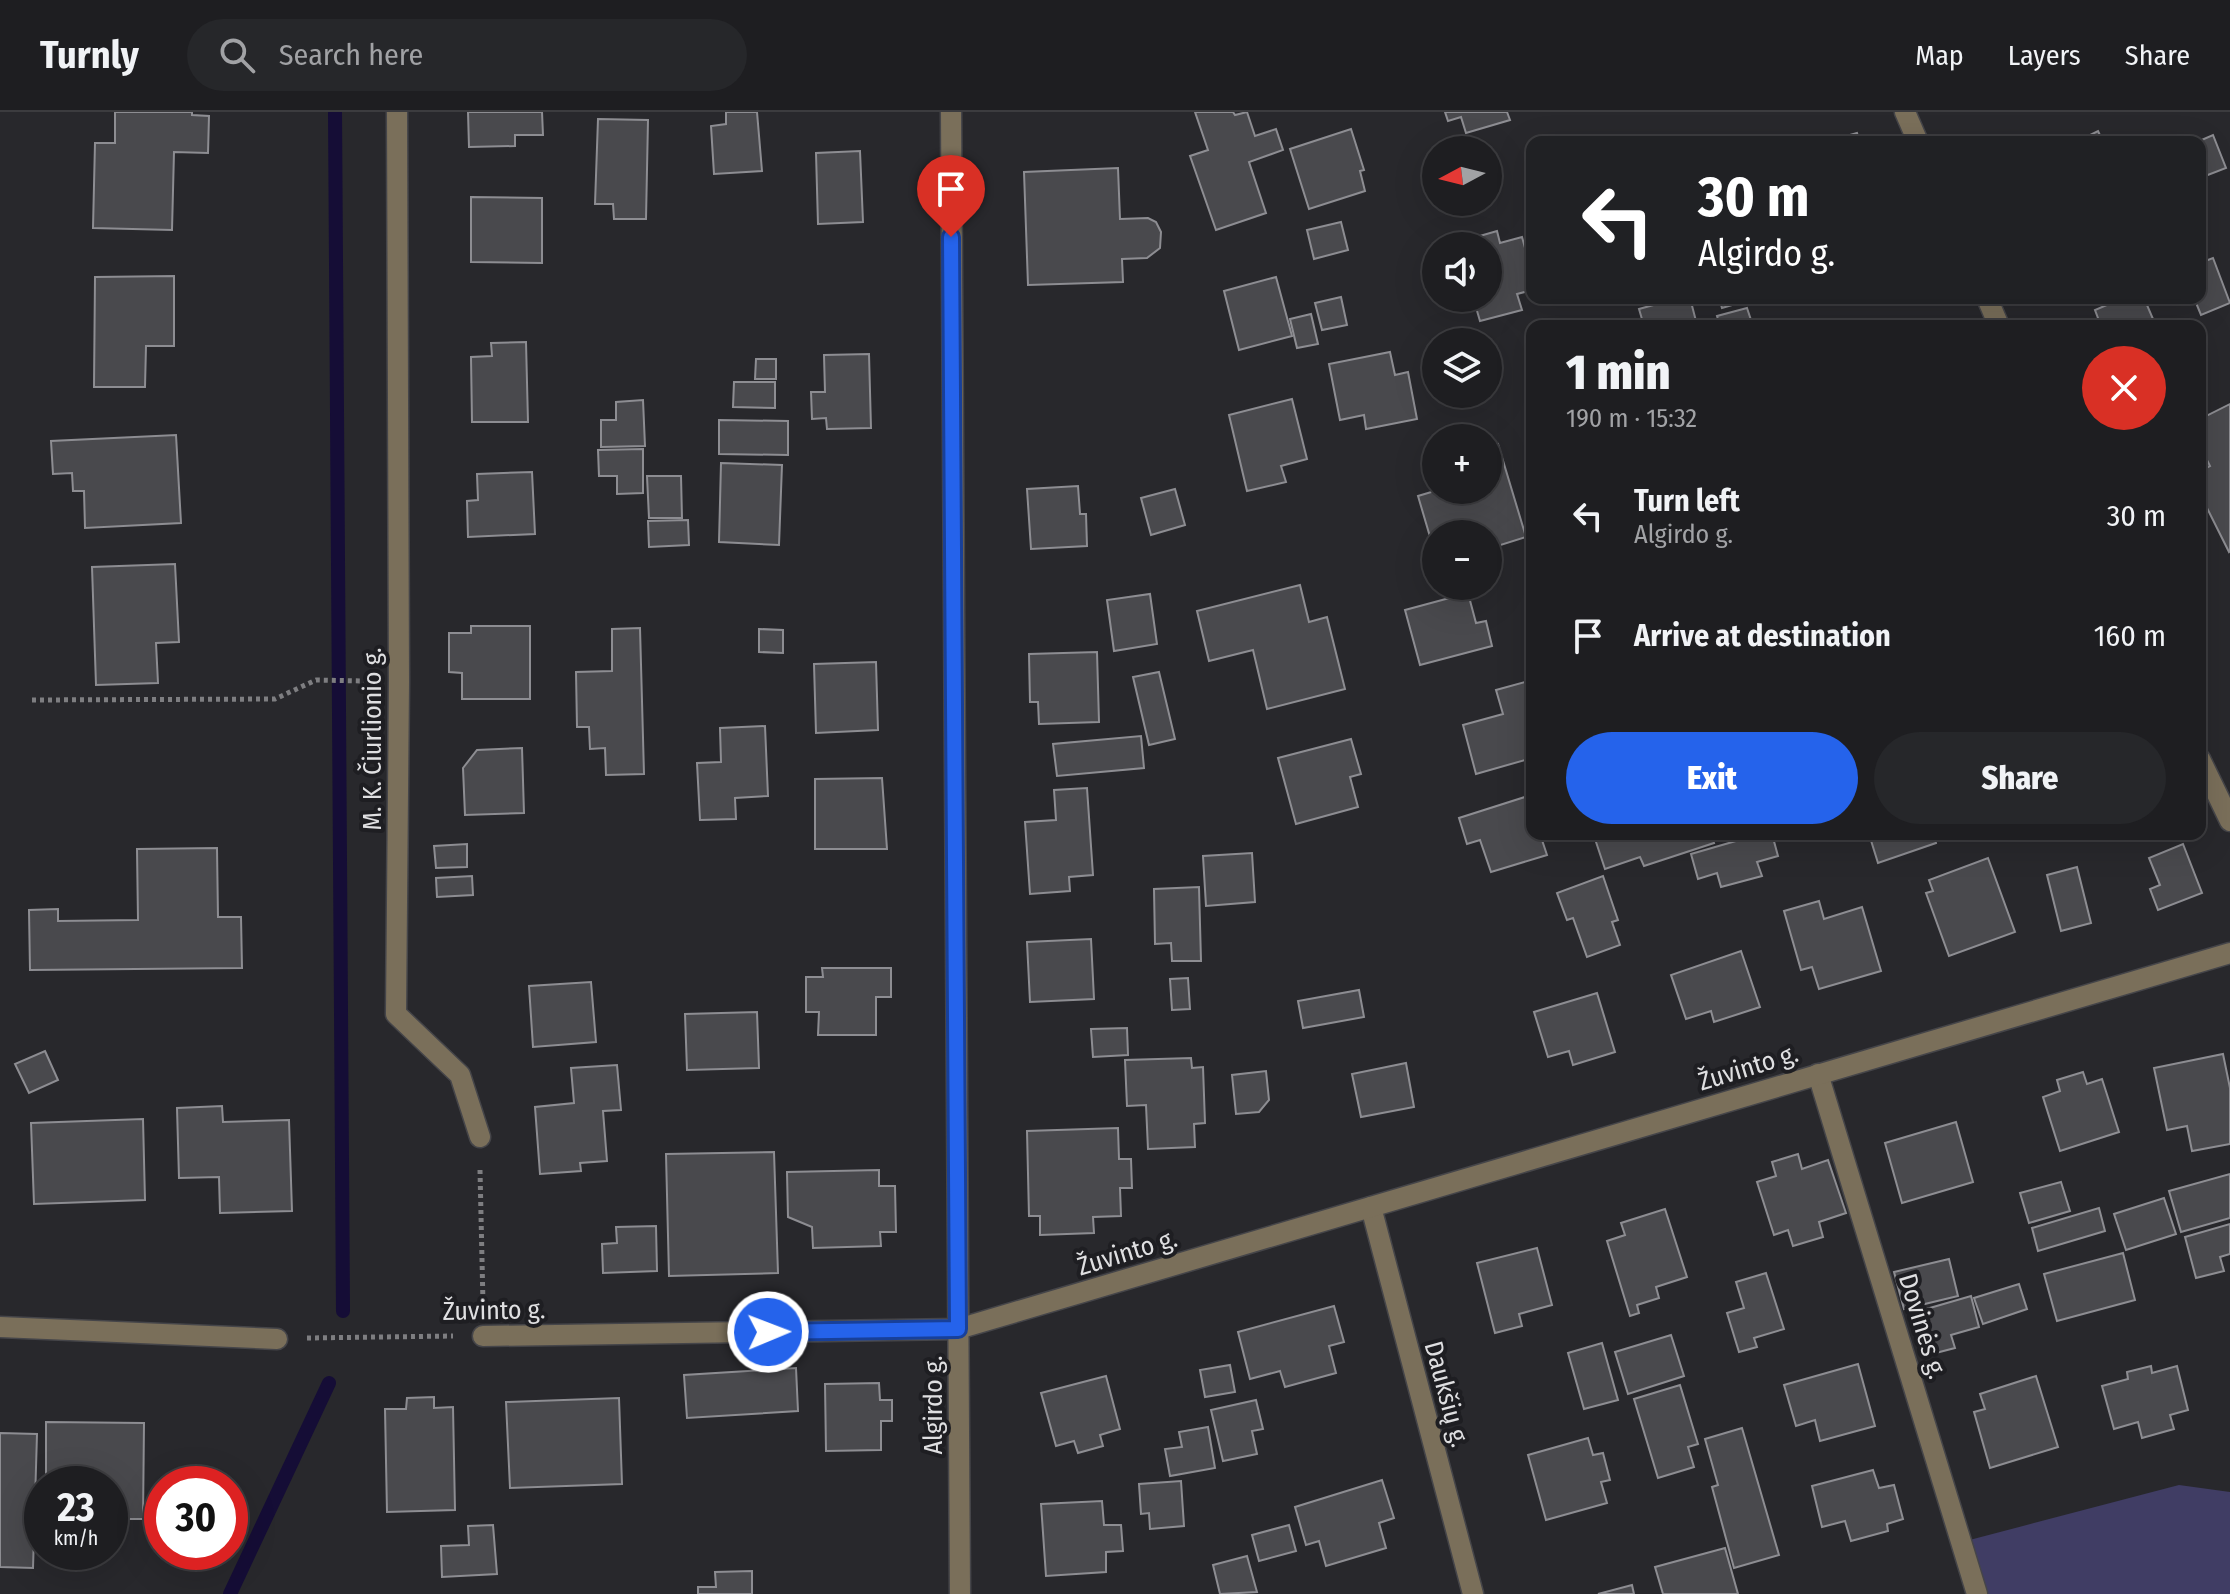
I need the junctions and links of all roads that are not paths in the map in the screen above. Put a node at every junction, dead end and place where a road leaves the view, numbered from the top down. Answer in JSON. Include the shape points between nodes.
{"nodes":[{"id":1,"x":397,"y":112,"type":"edge"},
{"id":2,"x":951,"y":112,"type":"edge"},
{"id":3,"x":1905,"y":112,"type":"edge"},
{"id":4,"x":1915,"y":136,"type":"edge"},
{"id":5,"x":2206,"y":771,"type":"edge"},
{"id":6,"x":2230,"y":821,"type":"edge"},
{"id":7,"x":2230,"y":953,"type":"edge"},
{"id":8,"x":1818,"y":1074,"type":"junction"},
{"id":9,"x":480,"y":1137,"type":"road end"},
{"id":10,"x":1371,"y":1207,"type":"junction"},
{"id":11,"x":0,"y":1327,"type":"edge"},
{"id":12,"x":958,"y":1329,"type":"junction"},
{"id":13,"x":483,"y":1336,"type":"road end"},
{"id":14,"x":277,"y":1339,"type":"road end"},
{"id":15,"x":960,"y":1594,"type":"edge"},
{"id":16,"x":1473,"y":1594,"type":"edge"},
{"id":17,"x":1977,"y":1594,"type":"edge"}],
"edges":[{"from":1,"to":9,"type":"street","name":"M. K. Čiurlionio g.","via":[[396,1014],[460,1075]]},
{"from":2,"to":12,"type":"street","name":"Algirdo g."},
{"from":3,"to":4,"type":"street"},
{"from":5,"to":6,"type":"street"},
{"from":7,"to":8,"type":"street","name":"Žuvinto g."},
{"from":8,"to":10,"type":"street","name":"Žuvinto g."},
{"from":8,"to":17,"type":"street","name":"Dovinės g."},
{"from":10,"to":12,"type":"street","name":"Žuvinto g."},
{"from":10,"to":16,"type":"street","name":"Daukšių g."},
{"from":11,"to":14,"type":"street"},
{"from":12,"to":13,"type":"street","name":"Žuvinto g."},
{"from":12,"to":15,"type":"street","name":"Algirdo g."}]}
